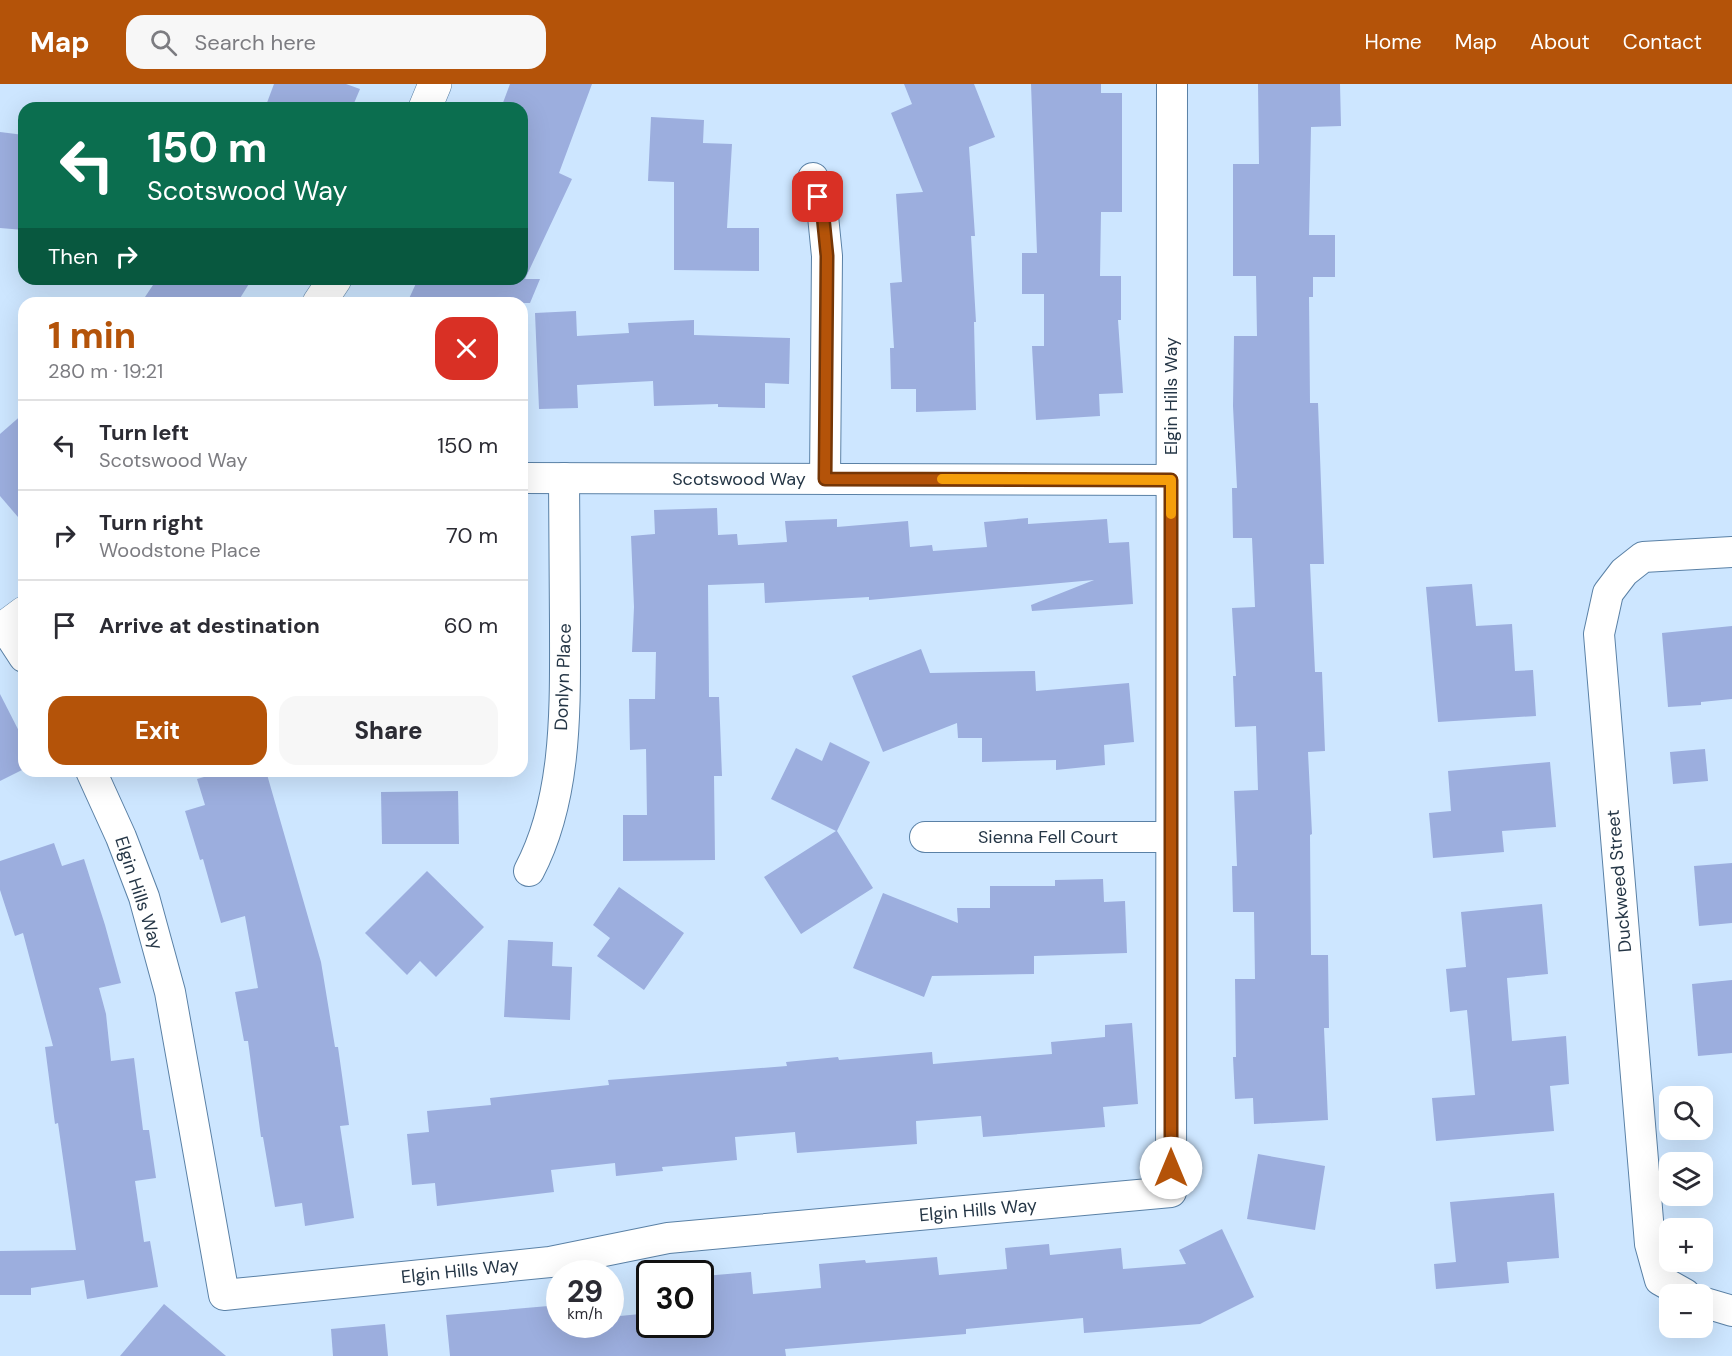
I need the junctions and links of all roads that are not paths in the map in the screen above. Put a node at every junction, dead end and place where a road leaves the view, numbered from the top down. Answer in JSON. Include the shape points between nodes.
{"nodes":[{"id":1,"x":435,"y":84,"type":"edge"},
{"id":2,"x":1172,"y":84,"type":"edge"},
{"id":3,"x":428,"y":102,"type":"edge"},
{"id":4,"x":813,"y":178,"type":"dead end"},
{"id":5,"x":528,"y":478,"type":"edge"},
{"id":6,"x":564,"y":478,"type":"junction"},
{"id":7,"x":825,"y":479,"type":"junction"},
{"id":8,"x":1171,"y":480,"type":"junction"},
{"id":9,"x":1732,"y":552,"type":"edge"},
{"id":10,"x":10,"y":624,"type":"edge"},
{"id":11,"x":18,"y":643,"type":"edge"},
{"id":12,"x":94,"y":777,"type":"edge"},
{"id":13,"x":925,"y":837,"type":"dead end"},
{"id":14,"x":1171,"y":837,"type":"junction"},
{"id":15,"x":529,"y":871,"type":"dead end"},
{"id":16,"x":1667,"y":1284,"type":"edge"},
{"id":17,"x":1713,"y":1305,"type":"edge"},
{"id":18,"x":1732,"y":1311,"type":"edge"}],
"edges":[{"from":1,"to":3,"type":"street"},
{"from":2,"to":8,"type":"street","name":"Elgin Hills Way"},
{"from":4,"to":7,"type":"street","via":[[823,216],[827,256]]},
{"from":5,"to":6,"type":"street","name":"Scotswood Way"},
{"from":6,"to":7,"type":"street","name":"Scotswood Way"},
{"from":6,"to":15,"type":"street","name":"Donlyn Place","via":[[565,683],[560,770],[549,819]]},
{"from":7,"to":8,"type":"street","name":"Scotswood Way"},
{"from":8,"to":14,"type":"street","name":"Elgin Hills Way"},
{"from":9,"to":16,"type":"street","name":"Duckweed Street","via":[[1643,557],[1624,572],[1608,593],[1599,634],[1650,1244],[1660,1280]]},
{"from":10,"to":11,"type":"street"},
{"from":12,"to":14,"type":"street","name":"Elgin Hills Way","via":[[144,897],[170,992],[224,1294],[550,1262],[668,1238],[1171,1192]]},
{"from":13,"to":14,"type":"street","name":"Sienna Fell Court"},
{"from":17,"to":18,"type":"street"}]}
